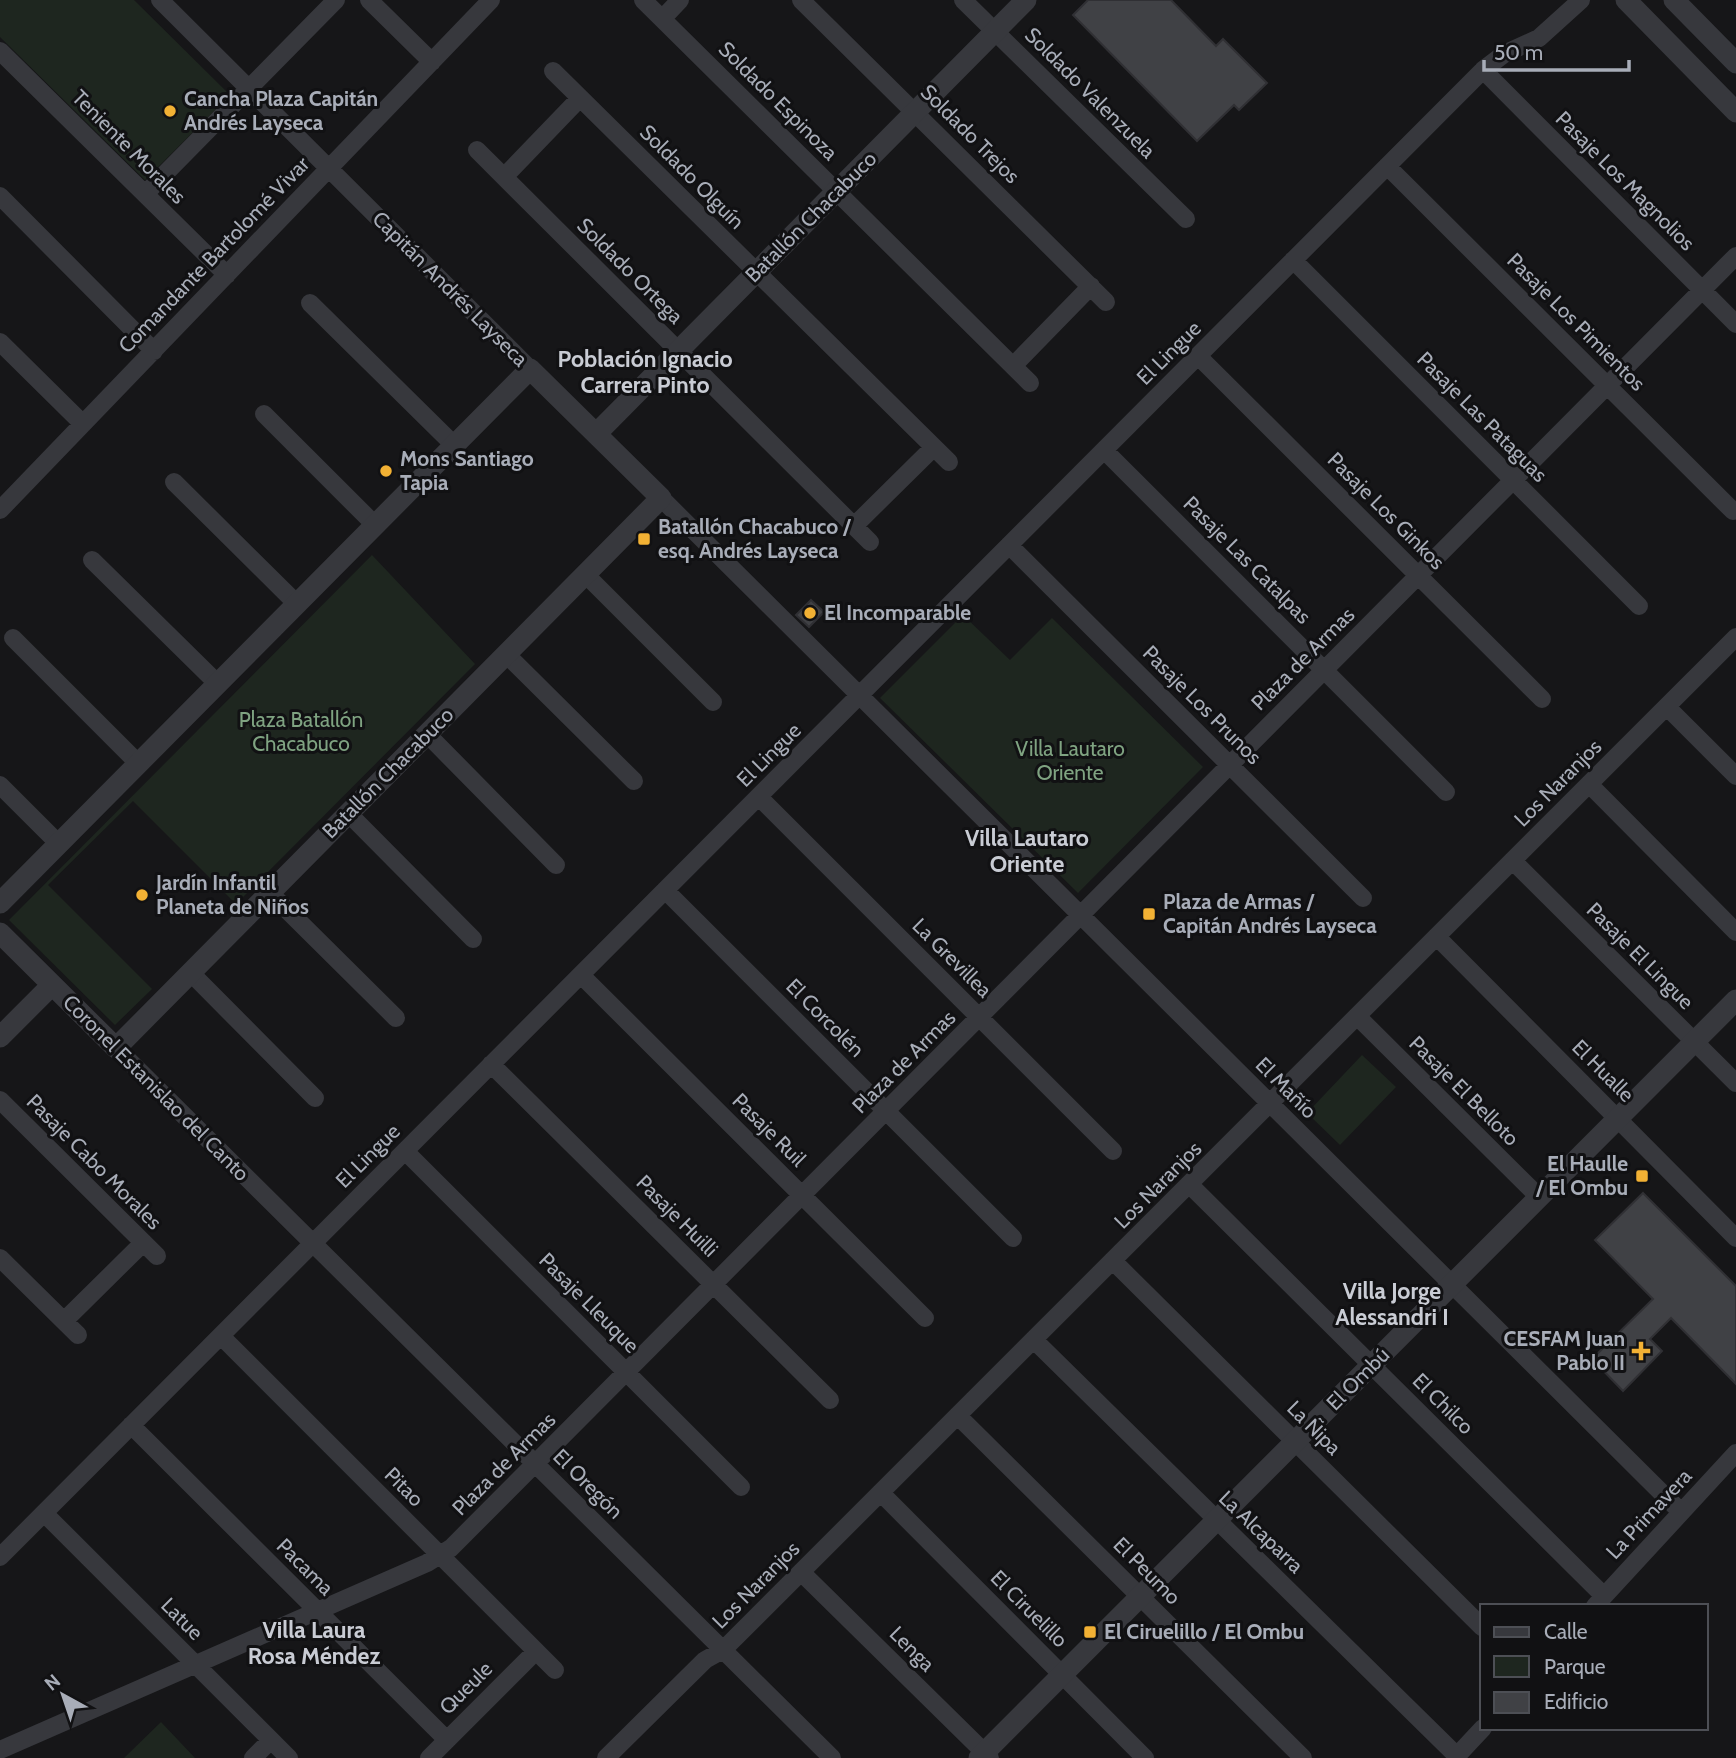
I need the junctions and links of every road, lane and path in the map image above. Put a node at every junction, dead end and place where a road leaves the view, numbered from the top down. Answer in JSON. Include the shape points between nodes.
{"nodes":[{"id":1,"x":160,"y":0,"type":"edge"},
{"id":2,"x":336,"y":0,"type":"edge"},
{"id":3,"x":369,"y":0,"type":"edge"},
{"id":4,"x":491,"y":0,"type":"edge"},
{"id":5,"x":643,"y":0,"type":"edge"},
{"id":6,"x":680,"y":0,"type":"edge"},
{"id":7,"x":801,"y":0,"type":"edge"},
{"id":8,"x":963,"y":0,"type":"edge"},
{"id":9,"x":1026,"y":0,"type":"edge"},
{"id":10,"x":1581,"y":0,"type":"edge"},
{"id":11,"x":1626,"y":0,"type":"edge"},
{"id":12,"x":1674,"y":0,"type":"edge"},
{"id":13,"x":662,"y":19,"type":"junction"},
{"id":14,"x":995,"y":31,"type":"junction"},
{"id":15,"x":0,"y":51,"type":"edge"},
{"id":16,"x":432,"y":62,"type":"junction"},
{"id":17,"x":1736,"y":63,"type":"edge"},
{"id":18,"x":1483,"y":70,"type":"junction"},
{"id":19,"x":553,"y":71,"type":"dead end"},
{"id":20,"x":249,"y":89,"type":"junction"},
{"id":21,"x":580,"y":98,"type":"junction"},
{"id":22,"x":915,"y":112,"type":"junction"},
{"id":23,"x":1736,"y":112,"type":"edge"},
{"id":24,"x":477,"y":150,"type":"dead end"},
{"id":25,"x":1387,"y":166,"type":"junction"},
{"id":26,"x":329,"y":169,"type":"junction"},
{"id":27,"x":504,"y":177,"type":"junction"},
{"id":28,"x":836,"y":191,"type":"junction"},
{"id":29,"x":145,"y":194,"type":"junction"},
{"id":30,"x":0,"y":196,"type":"edge"},
{"id":31,"x":1186,"y":219,"type":"dead end"},
{"id":32,"x":1736,"y":256,"type":"edge"},
{"id":33,"x":1293,"y":260,"type":"junction"},
{"id":34,"x":756,"y":272,"type":"junction"},
{"id":35,"x":227,"y":275,"type":"junction"},
{"id":36,"x":1091,"y":286,"type":"junction"},
{"id":37,"x":1702,"y":290,"type":"junction"},
{"id":38,"x":1106,"y":302,"type":"dead end"},
{"id":39,"x":310,"y":303,"type":"dead end"},
{"id":40,"x":1736,"y":324,"type":"edge"},
{"id":41,"x":0,"y":342,"type":"edge"},
{"id":42,"x":154,"y":351,"type":"junction"},
{"id":43,"x":678,"y":351,"type":"junction"},
{"id":44,"x":1198,"y":356,"type":"junction"},
{"id":45,"x":1013,"y":366,"type":"junction"},
{"id":46,"x":530,"y":369,"type":"junction"},
{"id":47,"x":1030,"y":383,"type":"dead end"},
{"id":48,"x":1608,"y":385,"type":"junction"},
{"id":49,"x":264,"y":414,"type":"dead end"},
{"id":50,"x":83,"y":424,"type":"junction"},
{"id":51,"x":596,"y":434,"type":"junction"},
{"id":52,"x":454,"y":445,"type":"junction"},
{"id":53,"x":934,"y":447,"type":"junction"},
{"id":54,"x":1104,"y":450,"type":"junction"},
{"id":55,"x":949,"y":462,"type":"dead end"},
{"id":56,"x":1513,"y":480,"type":"junction"},
{"id":57,"x":174,"y":482,"type":"dead end"},
{"id":58,"x":4,"y":498,"type":"edge"},
{"id":59,"x":661,"y":498,"type":"junction"},
{"id":60,"x":1733,"y":511,"type":"dead end"},
{"id":61,"x":375,"y":525,"type":"junction"},
{"id":62,"x":854,"y":526,"type":"junction"},
{"id":63,"x":870,"y":542,"type":"dead end"},
{"id":64,"x":1009,"y":545,"type":"junction"},
{"id":65,"x":92,"y":560,"type":"dead end"},
{"id":66,"x":585,"y":574,"type":"junction"},
{"id":67,"x":1419,"y":575,"type":"junction"},
{"id":68,"x":297,"y":604,"type":"junction"},
{"id":69,"x":1639,"y":606,"type":"dead end"},
{"id":70,"x":1736,"y":637,"type":"edge"},
{"id":71,"x":13,"y":638,"type":"dead end"},
{"id":72,"x":506,"y":654,"type":"junction"},
{"id":73,"x":1324,"y":670,"type":"junction"},
{"id":74,"x":218,"y":684,"type":"junction"},
{"id":75,"x":860,"y":696,"type":"junction"},
{"id":76,"x":1542,"y":698,"type":"dead end"},
{"id":77,"x":713,"y":702,"type":"dead end"},
{"id":78,"x":1667,"y":707,"type":"junction"},
{"id":79,"x":427,"y":734,"type":"junction"},
{"id":80,"x":139,"y":764,"type":"junction"},
{"id":81,"x":1230,"y":765,"type":"junction"},
{"id":82,"x":1736,"y":776,"type":"edge"},
{"id":83,"x":634,"y":781,"type":"dead end"},
{"id":84,"x":1589,"y":784,"type":"junction"},
{"id":85,"x":0,"y":785,"type":"edge"},
{"id":86,"x":1447,"y":792,"type":"dead end"},
{"id":87,"x":759,"y":797,"type":"junction"},
{"id":88,"x":348,"y":813,"type":"junction"},
{"id":89,"x":59,"y":844,"type":"junction"},
{"id":90,"x":1513,"y":861,"type":"junction"},
{"id":91,"x":556,"y":865,"type":"dead end"},
{"id":92,"x":665,"y":890,"type":"junction"},
{"id":93,"x":270,"y":892,"type":"junction"},
{"id":94,"x":1363,"y":898,"type":"dead end"},
{"id":95,"x":0,"y":903,"type":"edge"},
{"id":96,"x":1081,"y":916,"type":"junction"},
{"id":97,"x":1736,"y":932,"type":"edge"},
{"id":98,"x":0,"y":933,"type":"edge"},
{"id":99,"x":1437,"y":937,"type":"junction"},
{"id":100,"x":473,"y":939,"type":"dead end"},
{"id":101,"x":190,"y":972,"type":"junction"},
{"id":102,"x":581,"y":975,"type":"junction"},
{"id":103,"x":52,"y":985,"type":"junction"},
{"id":104,"x":1736,"y":1000,"type":"edge"},
{"id":105,"x":980,"y":1017,"type":"junction"},
{"id":106,"x":1358,"y":1017,"type":"junction"},
{"id":107,"x":396,"y":1018,"type":"dead end"},
{"id":108,"x":0,"y":1037,"type":"edge"},
{"id":109,"x":1694,"y":1041,"type":"junction"},
{"id":110,"x":116,"y":1048,"type":"junction"},
{"id":111,"x":492,"y":1064,"type":"junction"},
{"id":112,"x":1736,"y":1083,"type":"edge"},
{"id":113,"x":315,"y":1098,"type":"dead end"},
{"id":114,"x":0,"y":1100,"type":"edge"},
{"id":115,"x":1271,"y":1104,"type":"junction"},
{"id":116,"x":886,"y":1112,"type":"junction"},
{"id":117,"x":1618,"y":1118,"type":"junction"},
{"id":118,"x":405,"y":1151,"type":"junction"},
{"id":119,"x":1113,"y":1151,"type":"dead end"},
{"id":120,"x":1190,"y":1185,"type":"junction"},
{"id":121,"x":803,"y":1196,"type":"junction"},
{"id":122,"x":1539,"y":1197,"type":"junction"},
{"id":123,"x":1013,"y":1238,"type":"dead end"},
{"id":124,"x":1736,"y":1238,"type":"edge"},
{"id":125,"x":143,"y":1242,"type":"junction"},
{"id":126,"x":313,"y":1243,"type":"junction"},
{"id":127,"x":157,"y":1256,"type":"dead end"},
{"id":128,"x":0,"y":1258,"type":"edge"},
{"id":129,"x":1113,"y":1261,"type":"junction"},
{"id":130,"x":1452,"y":1284,"type":"junction"},
{"id":131,"x":714,"y":1285,"type":"junction"},
{"id":132,"x":925,"y":1318,"type":"dead end"},
{"id":133,"x":64,"y":1321,"type":"junction"},
{"id":134,"x":78,"y":1335,"type":"dead end"},
{"id":135,"x":220,"y":1336,"type":"junction"},
{"id":136,"x":1034,"y":1340,"type":"junction"},
{"id":137,"x":1371,"y":1365,"type":"junction"},
{"id":138,"x":627,"y":1373,"type":"junction"},
{"id":139,"x":830,"y":1400,"type":"dead end"},
{"id":140,"x":958,"y":1416,"type":"junction"},
{"id":141,"x":131,"y":1425,"type":"junction"},
{"id":142,"x":1295,"y":1442,"type":"junction"},
{"id":143,"x":1736,"y":1453,"type":"edge"},
{"id":144,"x":536,"y":1465,"type":"junction"},
{"id":145,"x":741,"y":1487,"type":"dead end"},
{"id":146,"x":881,"y":1493,"type":"junction"},
{"id":147,"x":1681,"y":1512,"type":"junction"},
{"id":148,"x":44,"y":1513,"type":"junction"},
{"id":149,"x":1217,"y":1520,"type":"junction"},
{"id":150,"x":440,"y":1555,"type":"junction"},
{"id":151,"x":0,"y":1557,"type":"edge"},
{"id":152,"x":801,"y":1572,"type":"junction"},
{"id":153,"x":1140,"y":1597,"type":"junction"},
{"id":154,"x":1600,"y":1601,"type":"edge"},
{"id":155,"x":317,"y":1611,"type":"junction"},
{"id":156,"x":1480,"y":1626,"type":"edge"},
{"id":157,"x":723,"y":1650,"type":"junction"},
{"id":158,"x":536,"y":1651,"type":"junction"},
{"id":159,"x":196,"y":1665,"type":"junction"},
{"id":160,"x":555,"y":1670,"type":"dead end"},
{"id":161,"x":1062,"y":1675,"type":"junction"},
{"id":162,"x":1481,"y":1730,"type":"edge"},
{"id":163,"x":271,"y":1740,"type":"junction"},
{"id":164,"x":447,"y":1740,"type":"junction"},
{"id":165,"x":0,"y":1750,"type":"edge"},
{"id":166,"x":618,"y":1754,"type":"edge"},
{"id":167,"x":985,"y":1756,"type":"edge"},
{"id":168,"x":1456,"y":1757,"type":"edge"},
{"id":169,"x":253,"y":1758,"type":"edge"},
{"id":170,"x":289,"y":1758,"type":"edge"},
{"id":171,"x":429,"y":1758,"type":"edge"},
{"id":172,"x":832,"y":1758,"type":"edge"},
{"id":173,"x":1145,"y":1758,"type":"edge"},
{"id":174,"x":1303,"y":1758,"type":"edge"}],
"edges":[{"from":1,"to":20,"type":"street","name":"Capitán Andrés Layseca"},
{"from":2,"to":20,"type":"street"},
{"from":3,"to":16,"type":"street"},
{"from":4,"to":16,"type":"street","name":"Comandante Bartolomé Vivar"},
{"from":5,"to":13,"type":"street","name":"Soldado Espinoza"},
{"from":6,"to":13,"type":"street"},
{"from":7,"to":22,"type":"street","name":"Soldado Trejos"},
{"from":8,"to":14,"type":"street","name":"Soldado Valenzuela"},
{"from":9,"to":14,"type":"street","name":"Batallón Chacabuco"},
{"from":10,"to":18,"type":"street","name":"El Lingue","via":[[1539,38]]},
{"from":11,"to":23,"type":"street"},
{"from":12,"to":17,"type":"street"},
{"from":13,"to":28,"type":"street","name":"Soldado Espinoza"},
{"from":14,"to":22,"type":"street","name":"Batallón Chacabuco"},
{"from":14,"to":31,"type":"street","name":"Soldado Valenzuela"},
{"from":15,"to":29,"type":"street","name":"Teniente Morales"},
{"from":16,"to":26,"type":"street","name":"Comandante Bartolomé Vivar"},
{"from":18,"to":25,"type":"street","name":"El Lingue"},
{"from":18,"to":37,"type":"street","name":"Pasaje Los Magnolios"},
{"from":19,"to":21,"type":"street","name":"Soldado Olguín"},
{"from":20,"to":26,"type":"street","name":"Capitán Andrés Layseca"},
{"from":20,"to":29,"type":"street"},
{"from":21,"to":27,"type":"street"},
{"from":21,"to":34,"type":"street","name":"Soldado Olguín"},
{"from":22,"to":28,"type":"street","name":"Batallón Chacabuco"},
{"from":22,"to":36,"type":"street","name":"Soldado Trejos"},
{"from":24,"to":27,"type":"street","name":"Soldado Ortega"},
{"from":25,"to":33,"type":"street","name":"El Lingue"},
{"from":25,"to":48,"type":"street","name":"Pasaje Los Pimientos"},
{"from":26,"to":35,"type":"street","name":"Comandante Bartolomé Vivar"},
{"from":26,"to":46,"type":"street","name":"Capitán Andrés Layseca"},
{"from":27,"to":43,"type":"street","name":"Soldado Ortega"},
{"from":28,"to":34,"type":"street","name":"Batallón Chacabuco"},
{"from":28,"to":45,"type":"street","name":"Soldado Espinoza"},
{"from":29,"to":35,"type":"street","name":"Teniente Morales"},
{"from":30,"to":42,"type":"street"},
{"from":32,"to":37,"type":"street","name":"Plaza de Armas"},
{"from":33,"to":44,"type":"street","name":"El Lingue"},
{"from":33,"to":56,"type":"street","name":"Pasaje Las Pataguas"},
{"from":34,"to":43,"type":"street","name":"Batallón Chacabuco"},
{"from":34,"to":53,"type":"street","name":"Soldado Olguín"},
{"from":35,"to":42,"type":"street","name":"Comandante Bartolomé Vivar"},
{"from":36,"to":38,"type":"street","name":"Soldado Trejos"},
{"from":36,"to":45,"type":"street"},
{"from":37,"to":40,"type":"street","name":"Pasaje Los Magnolios"},
{"from":37,"to":48,"type":"street","name":"Plaza de Armas"},
{"from":39,"to":52,"type":"street"},
{"from":41,"to":50,"type":"street"},
{"from":42,"to":50,"type":"street","name":"Comandante Bartolomé Vivar"},
{"from":43,"to":51,"type":"street","name":"Batallón Chacabuco"},
{"from":43,"to":62,"type":"street","name":"Soldado Ortega"},
{"from":44,"to":54,"type":"street","name":"El Lingue"},
{"from":44,"to":67,"type":"street","name":"Pasaje Los Ginkos"},
{"from":45,"to":47,"type":"street","name":"Soldado Espinoza"},
{"from":46,"to":51,"type":"street","name":"Capitán Andrés Layseca"},
{"from":46,"to":52,"type":"street"},
{"from":48,"to":56,"type":"street","name":"Plaza de Armas"},
{"from":48,"to":60,"type":"street","name":"Pasaje Los Pimientos"},
{"from":49,"to":61,"type":"street"},
{"from":50,"to":58,"type":"street","name":"Comandante Bartolomé Vivar"},
{"from":51,"to":59,"type":"street","name":"Capitán Andrés Layseca"},
{"from":52,"to":61,"type":"street"},
{"from":53,"to":55,"type":"street","name":"Soldado Olguín"},
{"from":53,"to":62,"type":"street"},
{"from":54,"to":64,"type":"street","name":"El Lingue"},
{"from":54,"to":73,"type":"street","name":"Pasaje Las Catalpas"},
{"from":56,"to":67,"type":"street","name":"Plaza de Armas"},
{"from":56,"to":69,"type":"street","name":"Pasaje Las Pataguas"},
{"from":57,"to":68,"type":"street"},
{"from":59,"to":66,"type":"street","name":"Batallón Chacabuco"},
{"from":59,"to":75,"type":"street","name":"Capitán Andrés Layseca"},
{"from":61,"to":68,"type":"street"},
{"from":62,"to":63,"type":"street","name":"Soldado Ortega"},
{"from":64,"to":75,"type":"street","name":"El Lingue"},
{"from":64,"to":81,"type":"street","name":"Pasaje Los Prunos"},
{"from":65,"to":74,"type":"street"},
{"from":66,"to":72,"type":"street","name":"Batallón Chacabuco"},
{"from":66,"to":77,"type":"street"},
{"from":67,"to":73,"type":"street","name":"Plaza de Armas"},
{"from":67,"to":76,"type":"street","name":"Pasaje Los Ginkos"},
{"from":68,"to":74,"type":"street"},
{"from":70,"to":78,"type":"street","name":"Los Naranjos"},
{"from":71,"to":80,"type":"street"},
{"from":72,"to":79,"type":"street","name":"Batallón Chacabuco"},
{"from":72,"to":83,"type":"street"},
{"from":73,"to":81,"type":"street","name":"Plaza de Armas"},
{"from":73,"to":86,"type":"street","name":"Pasaje Las Catalpas"},
{"from":74,"to":80,"type":"street"},
{"from":75,"to":87,"type":"street","name":"El Lingue"},
{"from":75,"to":96,"type":"street","name":"El Mañío"},
{"from":78,"to":82,"type":"street"},
{"from":78,"to":84,"type":"street","name":"Los Naranjos"},
{"from":79,"to":88,"type":"street","name":"Batallón Chacabuco"},
{"from":79,"to":91,"type":"street"},
{"from":80,"to":89,"type":"street"},
{"from":81,"to":94,"type":"street","name":"Pasaje Los Prunos"},
{"from":81,"to":96,"type":"street","name":"Plaza de Armas"},
{"from":84,"to":90,"type":"street","name":"Los Naranjos"},
{"from":84,"to":97,"type":"street"},
{"from":85,"to":89,"type":"street"},
{"from":87,"to":92,"type":"street","name":"El Lingue"},
{"from":87,"to":105,"type":"street","name":"La Grevillea"},
{"from":88,"to":93,"type":"street","name":"Batallón Chacabuco"},
{"from":88,"to":100,"type":"street"},
{"from":89,"to":95,"type":"street"},
{"from":90,"to":99,"type":"street","name":"Los Naranjos"},
{"from":90,"to":109,"type":"street","name":"Pasaje El Lingue"},
{"from":92,"to":102,"type":"street","name":"El Lingue"},
{"from":92,"to":116,"type":"street","name":"El Corcolén"},
{"from":93,"to":101,"type":"street","name":"Batallón Chacabuco"},
{"from":93,"to":107,"type":"street"},
{"from":96,"to":105,"type":"street","name":"Plaza de Armas"},
{"from":96,"to":115,"type":"street","name":"El Mañío"},
{"from":98,"to":103,"type":"street","name":"Coronel Estanislao del Canto"},
{"from":99,"to":106,"type":"street","name":"Los Naranjos"},
{"from":99,"to":117,"type":"street","name":"El Hualle"},
{"from":101,"to":110,"type":"street","name":"Batallón Chacabuco"},
{"from":101,"to":113,"type":"street"},
{"from":102,"to":111,"type":"street","name":"El Lingue"},
{"from":102,"to":121,"type":"street","name":"Pasaje Ruil"},
{"from":103,"to":108,"type":"street"},
{"from":103,"to":110,"type":"street","name":"Coronel Estanislao del Canto"},
{"from":104,"to":109,"type":"street","name":"El Ombú"},
{"from":105,"to":116,"type":"street","name":"Plaza de Armas"},
{"from":105,"to":119,"type":"street","name":"La Grevillea"},
{"from":106,"to":115,"type":"street","name":"Los Naranjos"},
{"from":106,"to":122,"type":"street","name":"Pasaje El Belloto"},
{"from":109,"to":112,"type":"street","name":"Pasaje El Lingue"},
{"from":109,"to":117,"type":"street","name":"El Ombú"},
{"from":110,"to":126,"type":"street","name":"Coronel Estanislao del Canto"},
{"from":111,"to":118,"type":"street","name":"El Lingue"},
{"from":111,"to":131,"type":"street","name":"Pasaje Huilli"},
{"from":114,"to":125,"type":"street","name":"Pasaje Cabo Morales"},
{"from":115,"to":120,"type":"street","name":"Los Naranjos"},
{"from":115,"to":130,"type":"street","name":"El Mañío"},
{"from":116,"to":121,"type":"street","name":"Plaza de Armas"},
{"from":116,"to":123,"type":"street","name":"El Corcolén"},
{"from":117,"to":122,"type":"street","name":"El Ombú"},
{"from":117,"to":124,"type":"street","name":"El Hualle"},
{"from":118,"to":126,"type":"street","name":"El Lingue"},
{"from":118,"to":138,"type":"street","name":"Pasaje Lleuque"},
{"from":120,"to":129,"type":"street","name":"Los Naranjos"},
{"from":120,"to":137,"type":"street","name":"El Chilco"},
{"from":121,"to":131,"type":"street","name":"Plaza de Armas"},
{"from":121,"to":132,"type":"street","name":"Pasaje Ruil"},
{"from":122,"to":130,"type":"street","name":"El Ombú"},
{"from":125,"to":127,"type":"street","name":"Pasaje Cabo Morales"},
{"from":125,"to":133,"type":"street"},
{"from":126,"to":135,"type":"street","name":"El Lingue"},
{"from":126,"to":144,"type":"street","name":"El Oregón"},
{"from":128,"to":133,"type":"street"},
{"from":129,"to":136,"type":"street","name":"Los Naranjos"},
{"from":129,"to":142,"type":"street","name":"La Ñipa"},
{"from":130,"to":137,"type":"street","name":"El Ombú"},
{"from":130,"to":147,"type":"street","name":"El Mañío"},
{"from":131,"to":138,"type":"street","name":"Plaza de Armas"},
{"from":131,"to":139,"type":"street","name":"Pasaje Huilli"},
{"from":133,"to":134,"type":"street"},
{"from":135,"to":141,"type":"street","name":"El Lingue"},
{"from":135,"to":150,"type":"street","name":"Pitao"},
{"from":136,"to":140,"type":"street","name":"Los Naranjos"},
{"from":136,"to":149,"type":"street","name":"La Alcaparra"},
{"from":137,"to":142,"type":"street","name":"El Ombú"},
{"from":137,"to":154,"type":"street","name":"El Chilco"},
{"from":138,"to":144,"type":"street","name":"Plaza de Armas"},
{"from":138,"to":145,"type":"street","name":"Pasaje Lleuque"},
{"from":140,"to":146,"type":"street","name":"Los Naranjos"},
{"from":140,"to":153,"type":"street","name":"El Peumo"},
{"from":141,"to":148,"type":"street","name":"El Lingue"},
{"from":141,"to":155,"type":"street","name":"Pacama"},
{"from":142,"to":149,"type":"street","name":"El Ombú"},
{"from":142,"to":156,"type":"street","name":"La Ñipa"},
{"from":143,"to":147,"type":"street","name":"La Primavera"},
{"from":144,"to":150,"type":"street","name":"Plaza de Armas"},
{"from":144,"to":157,"type":"street","name":"El Oregón"},
{"from":146,"to":152,"type":"street","name":"Los Naranjos"},
{"from":146,"to":161,"type":"street","name":"El Ciruelillo"},
{"from":147,"to":154,"type":"street","name":"La Primavera"},
{"from":148,"to":151,"type":"street","name":"El Lingue"},
{"from":148,"to":159,"type":"street","name":"Latue"},
{"from":149,"to":153,"type":"street","name":"El Ombú"},
{"from":149,"to":168,"type":"street","name":"La Alcaparra"},
{"from":150,"to":155,"type":"street","name":"Plaza de Armas"},
{"from":150,"to":158,"type":"street","name":"Pitao"},
{"from":152,"to":157,"type":"street","name":"Los Naranjos"},
{"from":152,"to":167,"type":"street","name":"Lenga"},
{"from":153,"to":161,"type":"street","name":"El Ombú"},
{"from":153,"to":174,"type":"street","name":"El Peumo"},
{"from":155,"to":159,"type":"street","name":"Plaza de Armas"},
{"from":155,"to":164,"type":"street","name":"Pacama"},
{"from":157,"to":166,"type":"street","name":"Los Naranjos","via":[[705,1660]]},
{"from":157,"to":172,"type":"street","name":"El Oregón"},
{"from":158,"to":160,"type":"street","name":"Pitao"},
{"from":158,"to":164,"type":"street","name":"Queule"},
{"from":159,"to":163,"type":"street","name":"Latue"},
{"from":159,"to":165,"type":"street","name":"Plaza de Armas"},
{"from":161,"to":167,"type":"street","name":"El Ombú"},
{"from":161,"to":173,"type":"street","name":"El Ciruelillo"},
{"from":162,"to":168,"type":"street"},
{"from":163,"to":169,"type":"street"},
{"from":163,"to":170,"type":"street","name":"Latue"},
{"from":164,"to":171,"type":"street","name":"Queule"}]}
